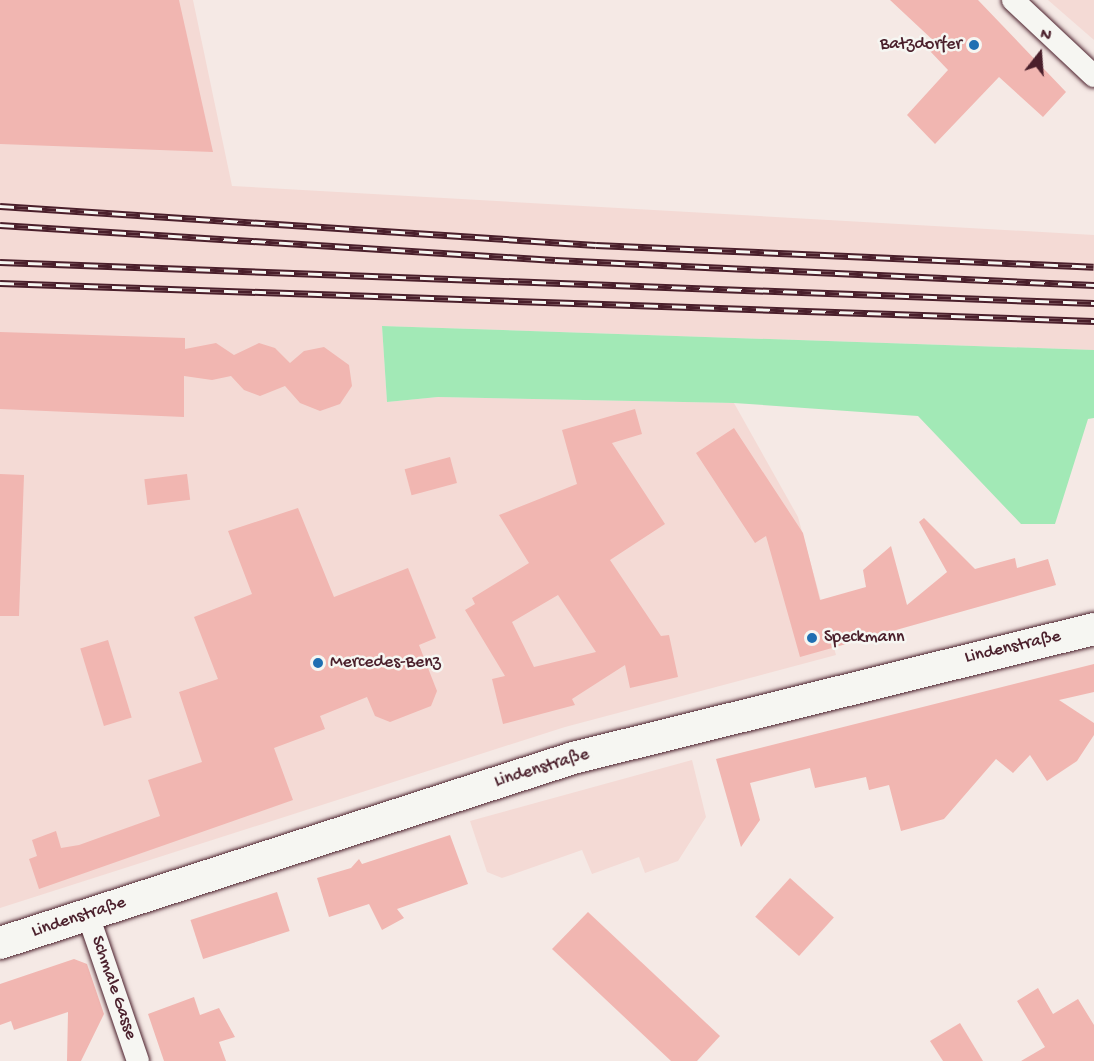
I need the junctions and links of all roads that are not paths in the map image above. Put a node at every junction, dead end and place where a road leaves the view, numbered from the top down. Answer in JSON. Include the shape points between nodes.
{"nodes":[{"id":1,"x":1013,"y":0,"type":"edge"},
{"id":2,"x":1094,"y":76,"type":"edge"},
{"id":3,"x":1094,"y":629,"type":"edge"},
{"id":4,"x":88,"y":915,"type":"junction"},
{"id":5,"x":0,"y":943,"type":"edge"},
{"id":6,"x":138,"y":1061,"type":"edge"}],
"edges":[{"from":1,"to":2,"type":"street"},
{"from":3,"to":4,"type":"street","name":"Lindenstraße","via":[[573,758]]},
{"from":4,"to":5,"type":"street","name":"Lindenstraße"},
{"from":4,"to":6,"type":"street","name":"Schmale Gasse"}]}
